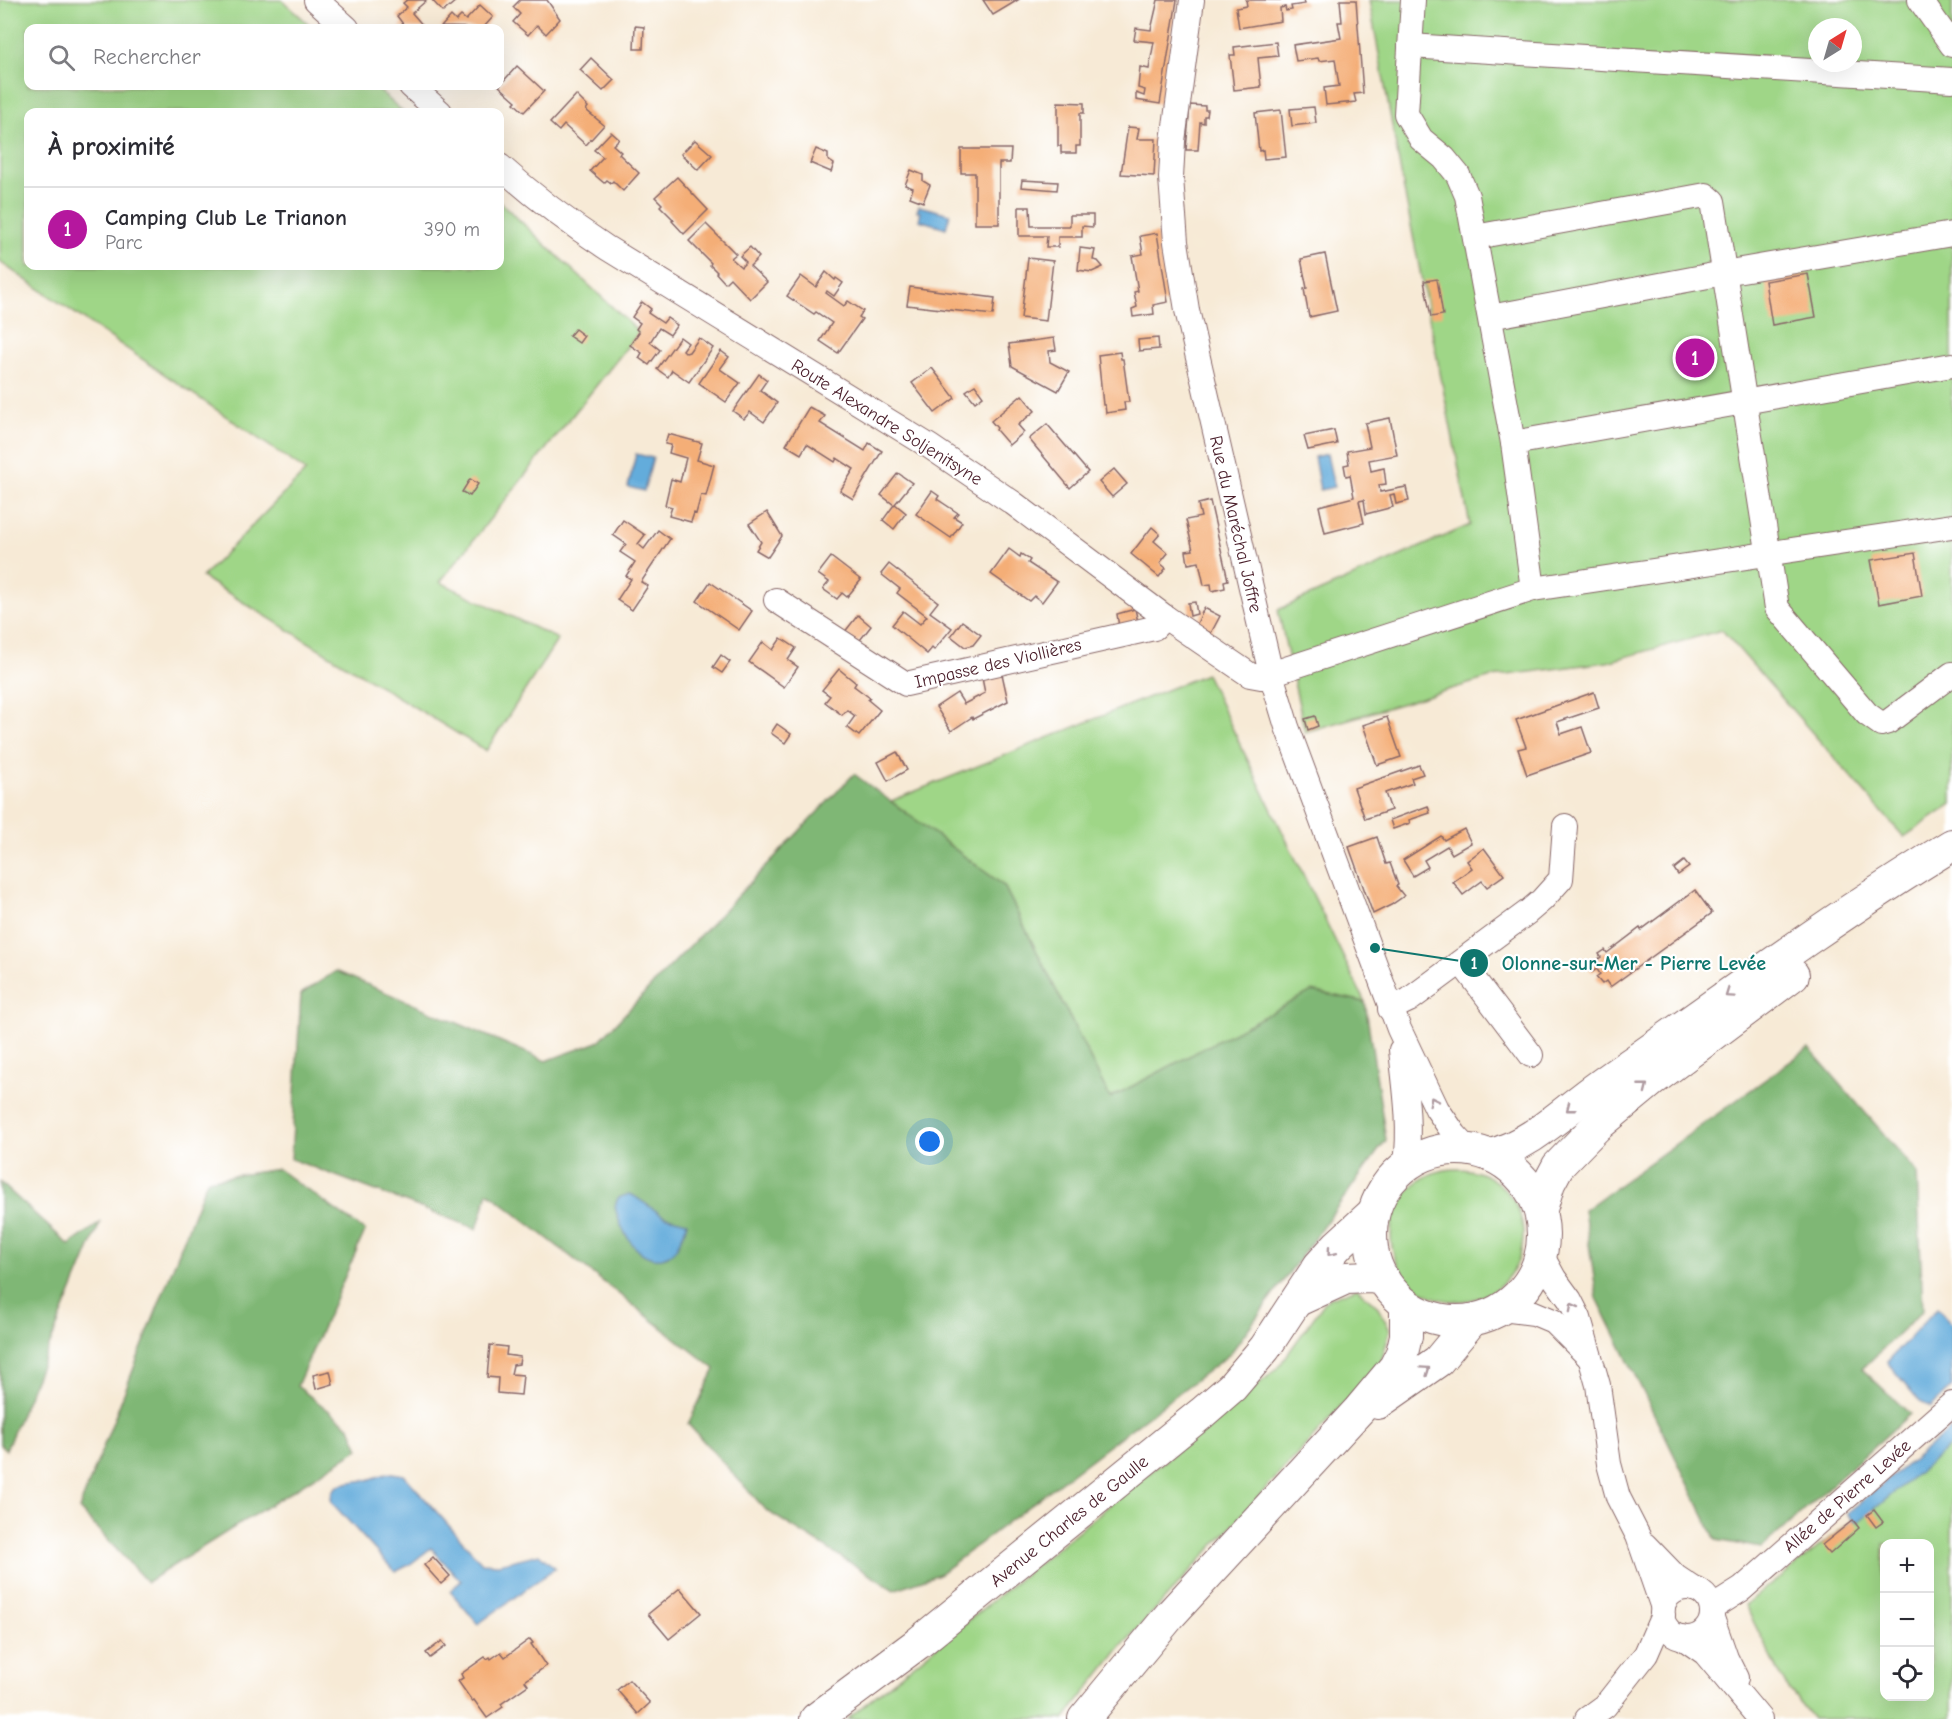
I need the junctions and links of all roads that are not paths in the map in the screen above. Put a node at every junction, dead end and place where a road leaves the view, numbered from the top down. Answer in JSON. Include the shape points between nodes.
{"nodes":[{"id":1,"x":316,"y":0,"type":"edge"},
{"id":2,"x":1192,"y":0,"type":"edge"},
{"id":3,"x":1413,"y":0,"type":"edge"},
{"id":4,"x":1920,"y":0,"type":"edge"},
{"id":5,"x":343,"y":24,"type":"edge"},
{"id":6,"x":1952,"y":45,"type":"edge"},
{"id":7,"x":1410,"y":46,"type":"junction"},
{"id":8,"x":1952,"y":80,"type":"edge"},
{"id":9,"x":415,"y":90,"type":"edge"},
{"id":10,"x":436,"y":108,"type":"edge"},
{"id":11,"x":504,"y":170,"type":"edge"},
{"id":12,"x":1952,"y":234,"type":"edge"},
{"id":13,"x":1475,"y":237,"type":"junction"},
{"id":14,"x":1724,"y":273,"type":"junction"},
{"id":15,"x":1490,"y":317,"type":"junction"},
{"id":16,"x":1952,"y":366,"type":"edge"},
{"id":17,"x":1745,"y":403,"type":"junction"},
{"id":18,"x":1513,"y":443,"type":"junction"},
{"id":19,"x":1952,"y":526,"type":"edge"},
{"id":20,"x":1769,"y":555,"type":"junction"},
{"id":21,"x":1533,"y":589,"type":"junction"},
{"id":22,"x":776,"y":600,"type":"dead end"},
{"id":23,"x":1166,"y":617,"type":"junction"},
{"id":24,"x":1271,"y":674,"type":"junction"},
{"id":25,"x":1952,"y":674,"type":"edge"},
{"id":26,"x":1565,"y":826,"type":"dead end"},
{"id":27,"x":1952,"y":845,"type":"edge"},
{"id":28,"x":1952,"y":850,"type":"edge"},
{"id":29,"x":1461,"y":962,"type":"junction"},
{"id":30,"x":1395,"y":1019,"type":"junction"},
{"id":31,"x":1531,"y":1055,"type":"dead end"},
{"id":32,"x":1479,"y":1151,"type":"junction"},
{"id":33,"x":1397,"y":1160,"type":"junction"},
{"id":34,"x":1370,"y":1202,"type":"junction"},
{"id":35,"x":1541,"y":1209,"type":"junction"},
{"id":36,"x":1542,"y":1256,"type":"junction"},
{"id":37,"x":1384,"y":1280,"type":"junction"},
{"id":38,"x":1298,"y":1300,"type":"junction"},
{"id":39,"x":1406,"y":1306,"type":"junction"},
{"id":40,"x":1502,"y":1309,"type":"junction"},
{"id":41,"x":1472,"y":1320,"type":"junction"},
{"id":42,"x":1593,"y":1361,"type":"junction"},
{"id":43,"x":1952,"y":1404,"type":"edge"},
{"id":44,"x":1343,"y":1427,"type":"junction"},
{"id":45,"x":1638,"y":1536,"type":"junction"},
{"id":46,"x":1704,"y":1602,"type":"junction"},
{"id":47,"x":1671,"y":1624,"type":"junction"},
{"id":48,"x":1755,"y":1713,"type":"edge"},
{"id":49,"x":816,"y":1719,"type":"edge"},
{"id":50,"x":1084,"y":1719,"type":"edge"},
{"id":51,"x":1587,"y":1719,"type":"edge"}],
"edges":[{"from":1,"to":5,"type":"street"},
{"from":2,"to":24,"type":"street","name":"Rue du Maréchal Joffre","via":[[1173,141],[1171,178],[1176,242],[1186,310]]},
{"from":3,"to":7,"type":"street"},
{"from":4,"to":6,"type":"street"},
{"from":7,"to":8,"type":"street"},
{"from":7,"to":13,"type":"street","via":[[1406,114],[1421,138],[1458,176],[1467,196]]},
{"from":9,"to":10,"type":"street"},
{"from":11,"to":23,"type":"street","name":"Route Alexandre Soljenitsyne","via":[[607,248],[1013,502]]},
{"from":12,"to":14,"type":"street"},
{"from":13,"to":14,"type":"street","via":[[1706,195],[1713,201]]},
{"from":13,"to":15,"type":"street"},
{"from":14,"to":15,"type":"street"},
{"from":14,"to":17,"type":"street"},
{"from":15,"to":18,"type":"street"},
{"from":16,"to":17,"type":"street"},
{"from":17,"to":18,"type":"street"},
{"from":17,"to":20,"type":"street"},
{"from":18,"to":21,"type":"street"},
{"from":19,"to":20,"type":"street"},
{"from":20,"to":21,"type":"street"},
{"from":20,"to":25,"type":"street","via":[[1777,608],[1867,714],[1881,724],[1888,723]]},
{"from":21,"to":24,"type":"street"},
{"from":22,"to":23,"type":"street","name":"Impasse des Viollières","via":[[906,684],[1154,628]]},
{"from":23,"to":24,"type":"street","name":"Route Alexandre Soljenitsyne","via":[[1250,675]]},
{"from":24,"to":30,"type":"street","name":"Rue du Maréchal Joffre"},
{"from":26,"to":29,"type":"street","via":[[1561,879],[1542,900]]},
{"from":27,"to":32,"type":"main road","one_way":true,"via":[[1785,955],[1533,1136],[1507,1150]]},
{"from":35,"to":28,"type":"main road","one_way":true,"via":[[1558,1166],[1596,1127],[1646,1085],[1907,890]]},
{"from":29,"to":30,"type":"street","via":[[1409,1000]]},
{"from":29,"to":31,"type":"street"},
{"from":32,"to":30,"type":"street","name":"Rue du Maréchal Joffre","one_way":true,"via":[[1455,1135],[1437,1109]]},
{"from":30,"to":33,"type":"street","name":"Rue du Maréchal Joffre","via":[[1409,1137]]},
{"from":32,"to":33,"type":"main road","via":[[1434,1149]]},
{"from":32,"to":35,"type":"main road","via":[[1510,1168],[1528,1186]]},
{"from":33,"to":34,"type":"main road","via":[[1379,1196]]},
{"from":34,"to":37,"type":"main road","via":[[1376,1261]]},
{"from":34,"to":38,"type":"main road","name":"Avenue Charles de Gaulle","one_way":true,"via":[[1319,1266]]},
{"from":35,"to":36,"type":"main road"},
{"from":36,"to":40,"type":"main road","via":[[1533,1276]]},
{"from":42,"to":36,"type":"street","one_way":true,"via":[[1580,1318]]},
{"from":37,"to":38,"type":"main road","via":[[1346,1278]]},
{"from":37,"to":39,"type":"main road"},
{"from":38,"to":49,"type":"main road","name":"Avenue Charles de Gaulle","via":[[1232,1387],[917,1644]]},
{"from":39,"to":41,"type":"main road","via":[[1450,1323]]},
{"from":39,"to":44,"type":"main road","via":[[1406,1336],[1395,1367]]},
{"from":40,"to":41,"type":"main road"},
{"from":40,"to":42,"type":"street","via":[[1534,1313],[1553,1321]]},
{"from":44,"to":41,"type":"main road","one_way":true,"via":[[1438,1361]]},
{"from":42,"to":45,"type":"street","via":[[1609,1464],[1618,1497]]},
{"from":43,"to":46,"type":"street","name":"Allée de Pierre Levée","via":[[1742,1589]]},
{"from":44,"to":50,"type":"main road","via":[[1171,1614]]},
{"from":45,"to":46,"type":"street"},
{"from":45,"to":47,"type":"street"},
{"from":46,"to":47,"type":"street","via":[[1707,1628],[1698,1636]]},
{"from":46,"to":47,"type":"street","via":[[1678,1590],[1666,1600]]},
{"from":46,"to":48,"type":"street","via":[[1726,1658]]},
{"from":47,"to":48,"type":"street","via":[[1705,1653]]},
{"from":47,"to":51,"type":"street","via":[[1605,1706]]}]}
